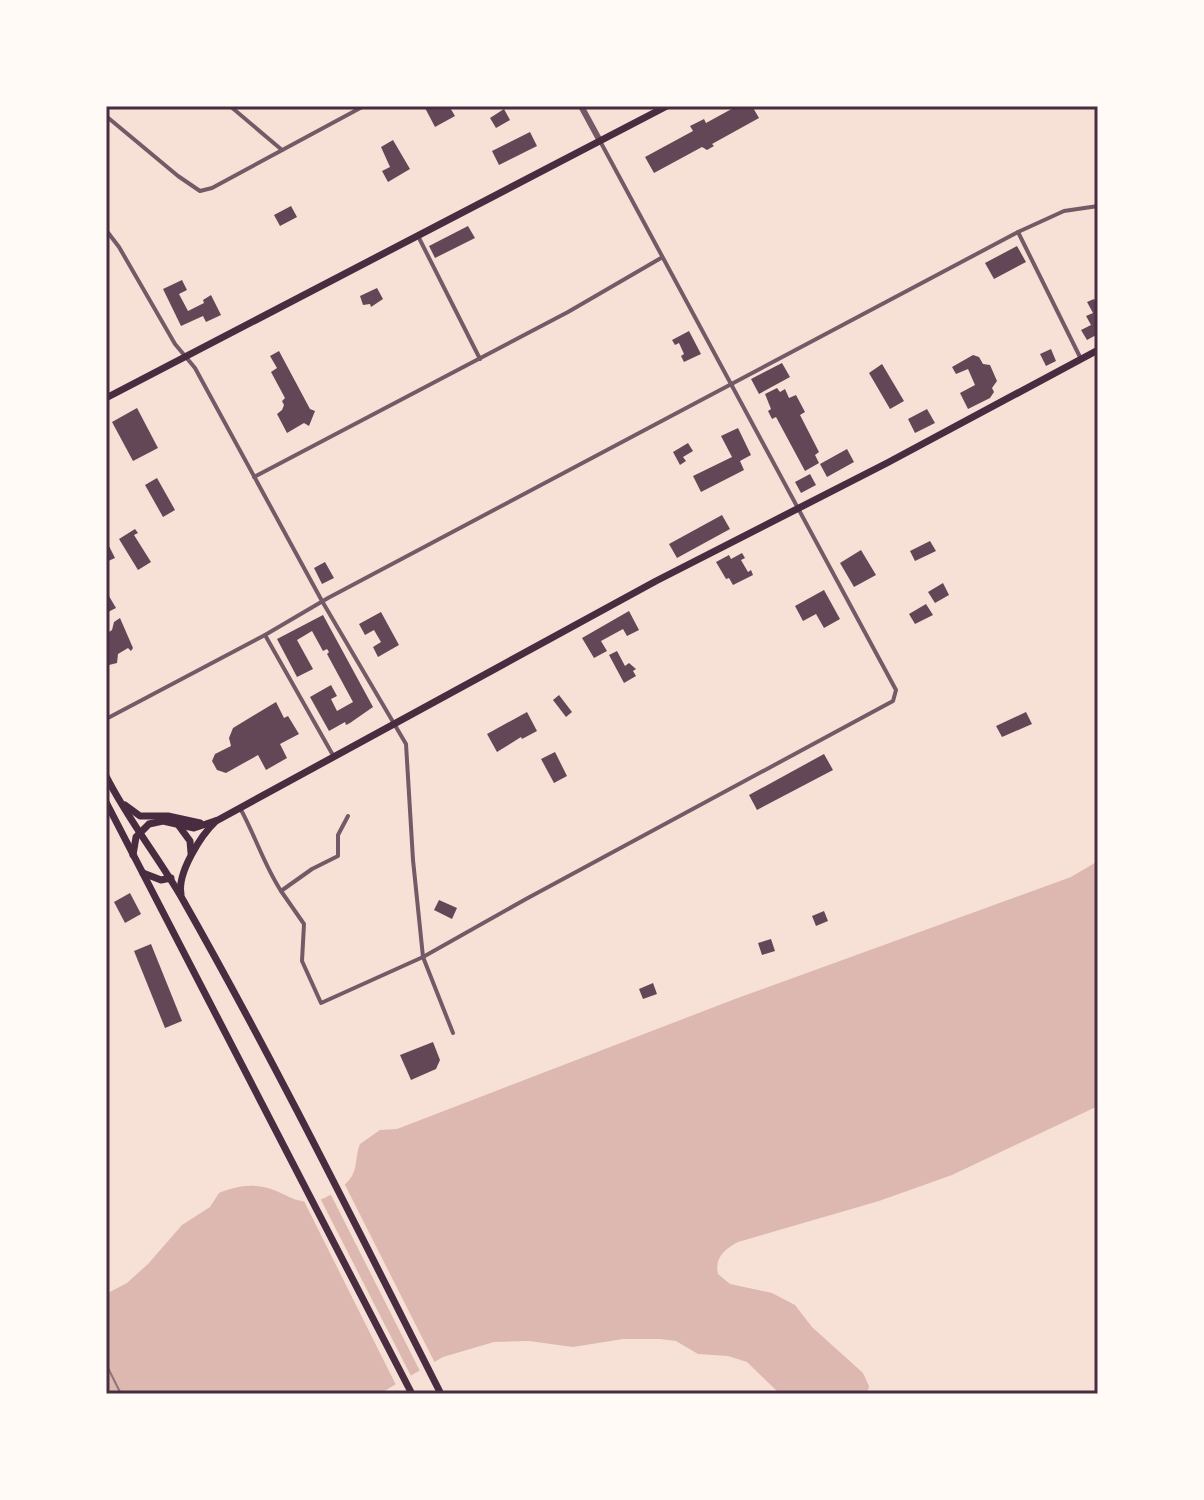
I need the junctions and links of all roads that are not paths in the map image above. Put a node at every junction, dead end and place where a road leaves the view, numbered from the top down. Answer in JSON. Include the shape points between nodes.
{"nodes":[{"id":1,"x":230,"y":106,"type":"edge"},
{"id":2,"x":364,"y":106,"type":"edge"},
{"id":3,"x":581,"y":106,"type":"edge"},
{"id":4,"x":667,"y":106,"type":"edge"},
{"id":5,"x":106,"y":116,"type":"edge"},
{"id":6,"x":600,"y":141,"type":"junction"},
{"id":7,"x":282,"y":150,"type":"junction"},
{"id":8,"x":1098,"y":206,"type":"edge"},
{"id":9,"x":106,"y":230,"type":"edge"},
{"id":10,"x":1018,"y":232,"type":"junction"},
{"id":11,"x":418,"y":236,"type":"junction"},
{"id":12,"x":661,"y":258,"type":"junction"},
{"id":13,"x":1098,"y":350,"type":"edge"},
{"id":14,"x":185,"y":357,"type":"junction"},
{"id":15,"x":480,"y":359,"type":"junction"},
{"id":16,"x":1081,"y":359,"type":"junction"},
{"id":17,"x":731,"y":383,"type":"junction"},
{"id":18,"x":106,"y":398,"type":"edge"},
{"id":19,"x":254,"y":477,"type":"junction"},
{"id":20,"x":798,"y":507,"type":"junction"},
{"id":21,"x":322,"y":601,"type":"junction"},
{"id":22,"x":265,"y":635,"type":"junction"},
{"id":23,"x":106,"y":719,"type":"edge"},
{"id":24,"x":395,"y":725,"type":"junction"},
{"id":25,"x":334,"y":757,"type":"junction"},
{"id":26,"x":106,"y":776,"type":"edge"},
{"id":27,"x":116,"y":795,"type":"junction"},
{"id":28,"x":106,"y":802,"type":"edge"},
{"id":29,"x":240,"y":808,"type":"junction"},
{"id":30,"x":348,"y":816,"type":"dead end"},
{"id":31,"x":218,"y":820,"type":"junction"},
{"id":32,"x":173,"y":823,"type":"junction"},
{"id":33,"x":207,"y":824,"type":"junction"},
{"id":34,"x":139,"y":832,"type":"junction"},
{"id":35,"x":133,"y":855,"type":"junction"},
{"id":36,"x":190,"y":859,"type":"junction"},
{"id":37,"x":183,"y":871,"type":"junction"},
{"id":38,"x":143,"y":873,"type":"junction"},
{"id":39,"x":170,"y":879,"type":"junction"},
{"id":40,"x":281,"y":891,"type":"junction"},
{"id":41,"x":183,"y":900,"type":"junction"},
{"id":42,"x":423,"y":957,"type":"junction"},
{"id":43,"x":453,"y":1033,"type":"dead end"},
{"id":44,"x":412,"y":1394,"type":"edge"},
{"id":45,"x":441,"y":1394,"type":"edge"}],
"edges":[{"from":1,"to":7,"type":"street"},
{"from":2,"to":7,"type":"street"},
{"from":3,"to":6,"type":"street"},
{"from":4,"to":6,"type":"main road"},
{"from":5,"to":7,"type":"street","via":[[200,191]]},
{"from":6,"to":11,"type":"main road"},
{"from":6,"to":12,"type":"street"},
{"from":8,"to":10,"type":"street","via":[[1064,211]]},
{"from":9,"to":14,"type":"street"},
{"from":10,"to":16,"type":"street"},
{"from":10,"to":17,"type":"street"},
{"from":11,"to":14,"type":"main road"},
{"from":11,"to":15,"type":"street"},
{"from":12,"to":15,"type":"street"},
{"from":12,"to":17,"type":"street"},
{"from":13,"to":16,"type":"main road"},
{"from":14,"to":18,"type":"main road"},
{"from":14,"to":19,"type":"street"},
{"from":15,"to":19,"type":"street"},
{"from":16,"to":20,"type":"main road"},
{"from":17,"to":20,"type":"street"},
{"from":17,"to":21,"type":"street"},
{"from":19,"to":21,"type":"street"},
{"from":20,"to":24,"type":"main road"},
{"from":20,"to":42,"type":"street","via":[[896,690],[893,701]]},
{"from":21,"to":22,"type":"street"},
{"from":21,"to":24,"type":"street"},
{"from":22,"to":23,"type":"street"},
{"from":22,"to":25,"type":"street"},
{"from":24,"to":25,"type":"main road"},
{"from":24,"to":42,"type":"street","via":[[407,751]]},
{"from":25,"to":29,"type":"main road"},
{"from":26,"to":27,"type":"main road"},
{"from":27,"to":33,"type":"main road","via":[[140,816]]},
{"from":27,"to":34,"type":"main road"},
{"from":28,"to":35,"type":"main road"},
{"from":29,"to":31,"type":"main road"},
{"from":29,"to":40,"type":"street"},
{"from":30,"to":40,"type":"street","via":[[338,835],[338,856]]},
{"from":31,"to":33,"type":"main road"},
{"from":31,"to":36,"type":"main road"},
{"from":32,"to":33,"type":"main road","via":[[194,828]]},
{"from":32,"to":34,"type":"main road","via":[[156,821]]},
{"from":32,"to":36,"type":"main road","via":[[190,841]]},
{"from":34,"to":35,"type":"main road"},
{"from":34,"to":39,"type":"main road"},
{"from":35,"to":38,"type":"main road"},
{"from":36,"to":37,"type":"main road"},
{"from":37,"to":39,"type":"main road"},
{"from":37,"to":41,"type":"main road"},
{"from":38,"to":39,"type":"main road"},
{"from":38,"to":44,"type":"main road"},
{"from":39,"to":41,"type":"main road"},
{"from":40,"to":42,"type":"street","via":[[304,924],[302,961],[321,1003]]},
{"from":41,"to":45,"type":"main road"},
{"from":42,"to":43,"type":"street"}]}
